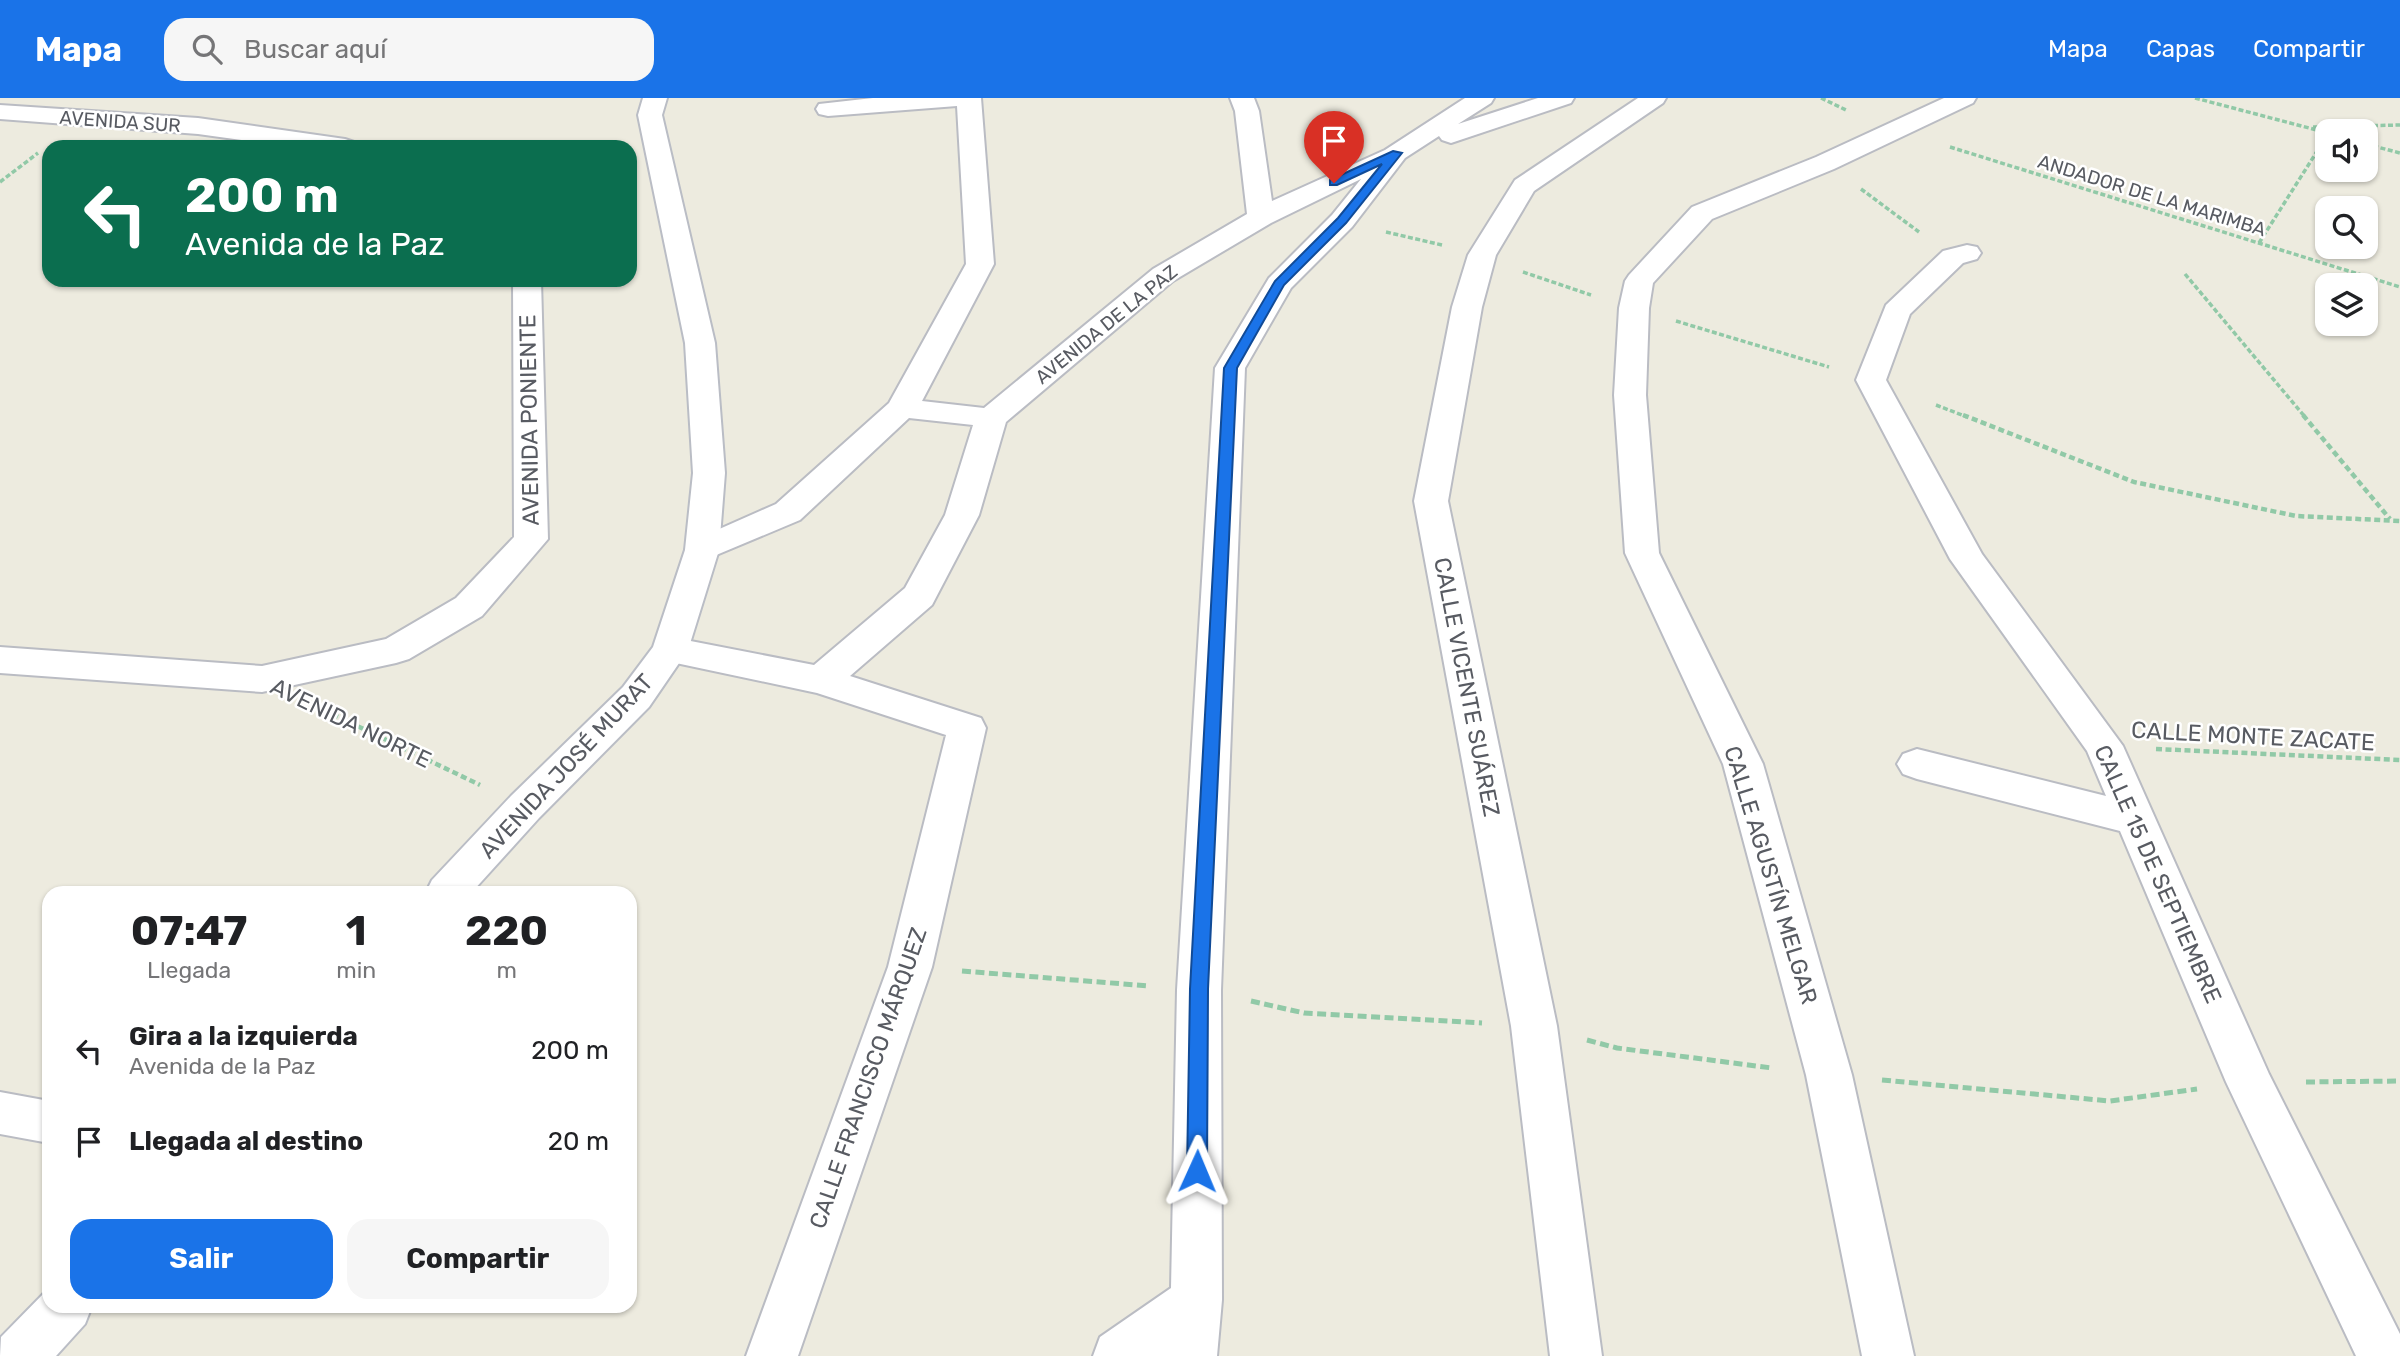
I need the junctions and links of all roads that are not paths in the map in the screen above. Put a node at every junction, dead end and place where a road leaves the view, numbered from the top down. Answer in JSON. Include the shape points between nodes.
{"nodes":[{"id":1,"x":655,"y":98,"type":"edge"},
{"id":2,"x":968,"y":98,"type":"edge"},
{"id":3,"x":1242,"y":98,"type":"edge"},
{"id":4,"x":1482,"y":98,"type":"edge"},
{"id":5,"x":1562,"y":98,"type":"edge"},
{"id":6,"x":1654,"y":98,"type":"edge"},
{"id":7,"x":1964,"y":98,"type":"edge"},
{"id":8,"x":828,"y":109,"type":"dead end"},
{"id":9,"x":0,"y":112,"type":"edge"},
{"id":10,"x":296,"y":140,"type":"edge"},
{"id":11,"x":1396,"y":153,"type":"junction"},
{"id":12,"x":1261,"y":217,"type":"junction"},
{"id":13,"x":1960,"y":255,"type":"road end"},
{"id":14,"x":527,"y":287,"type":"edge"},
{"id":15,"x":902,"y":408,"type":"junction"},
{"id":16,"x":991,"y":418,"type":"junction"},
{"id":17,"x":702,"y":550,"type":"junction"},
{"id":18,"x":670,"y":650,"type":"junction"},
{"id":19,"x":0,"y":660,"type":"edge"},
{"id":20,"x":262,"y":679,"type":"joint"},
{"id":21,"x":821,"y":680,"type":"junction"},
{"id":22,"x":1917,"y":764,"type":"dead end"},
{"id":23,"x":2136,"y":819,"type":"junction"},
{"id":24,"x":453,"y":886,"type":"edge"},
{"id":25,"x":0,"y":1113,"type":"edge"},
{"id":26,"x":42,"y":1121,"type":"edge"},
{"id":27,"x":1196,"y":1300,"type":"junction"},
{"id":28,"x":60,"y":1313,"type":"edge"},
{"id":29,"x":20,"y":1356,"type":"edge"},
{"id":30,"x":772,"y":1356,"type":"edge"},
{"id":31,"x":1119,"y":1356,"type":"edge"},
{"id":32,"x":1191,"y":1356,"type":"edge"},
{"id":33,"x":1576,"y":1356,"type":"edge"},
{"id":34,"x":1888,"y":1356,"type":"edge"},
{"id":35,"x":2383,"y":1356,"type":"edge"}],
"edges":[{"from":1,"to":17,"type":"street","name":"AVENIDA JOSÉ MURAT","via":[[650,115],[700,343],[709,473]]},
{"from":2,"to":8,"type":"street"},
{"from":2,"to":15,"type":"street","via":[[980,264]]},
{"from":3,"to":12,"type":"street"},
{"from":4,"to":11,"type":"street"},
{"from":5,"to":11,"type":"street","name":"AVENIDA DE LA PAZ"},
{"from":6,"to":33,"type":"street","name":"CALLE VICENTE SUÁREZ","via":[[1524,186],[1482,255],[1467,307],[1431,501],[1534,1026]]},
{"from":7,"to":34,"type":"street","name":"CALLE AGUSTÍN MELGAR","via":[[1825,163],[1702,213],[1639,281],[1634,308],[1630,395],[1642,553],[1743,764],[1829,1075]]},
{"from":9,"to":10,"type":"street","name":"AVENIDA SUR","via":[[198,126]]},
{"from":11,"to":12,"type":"street","name":"AVENIDA DE LA PAZ"},
{"from":11,"to":27,"type":"street","via":[[1342,221],[1279,284],[1230,368],[1199,989]]},
{"from":12,"to":16,"type":"street","name":"AVENIDA DE LA PAZ","via":[[1163,275]]},
{"from":13,"to":23,"type":"street","name":"CALLE 15 DE SEPTIEMBRE","via":[[1895,311],[1871,380],[1966,559],[2104,746]]},
{"from":14,"to":20,"type":"street","name":"AVENIDA PONIENTE","via":[[531,539],[468,607],[396,650]]},
{"from":15,"to":16,"type":"street"},
{"from":15,"to":17,"type":"street","via":[[788,512]]},
{"from":16,"to":21,"type":"street","via":[[962,515],[919,596]]},
{"from":17,"to":18,"type":"street","name":"AVENIDA JOSÉ MURAT"},
{"from":18,"to":21,"type":"street","name":"CALLE FRANCISCO MÁRQUEZ"},
{"from":18,"to":24,"type":"street","name":"AVENIDA JOSÉ MURAT","via":[[636,697]]},
{"from":19,"to":20,"type":"street","name":"AVENIDA NORTE"},
{"from":21,"to":30,"type":"street","name":"CALLE FRANCISCO MÁRQUEZ","via":[[967,728],[910,967]]},
{"from":22,"to":23,"type":"street"},
{"from":23,"to":35,"type":"street","name":"CALLE 15 DE SEPTIEMBRE","via":[[2249,1082]]},
{"from":25,"to":26,"type":"street"},
{"from":27,"to":31,"type":"street"},
{"from":27,"to":32,"type":"street"},
{"from":28,"to":29,"type":"street"}]}
